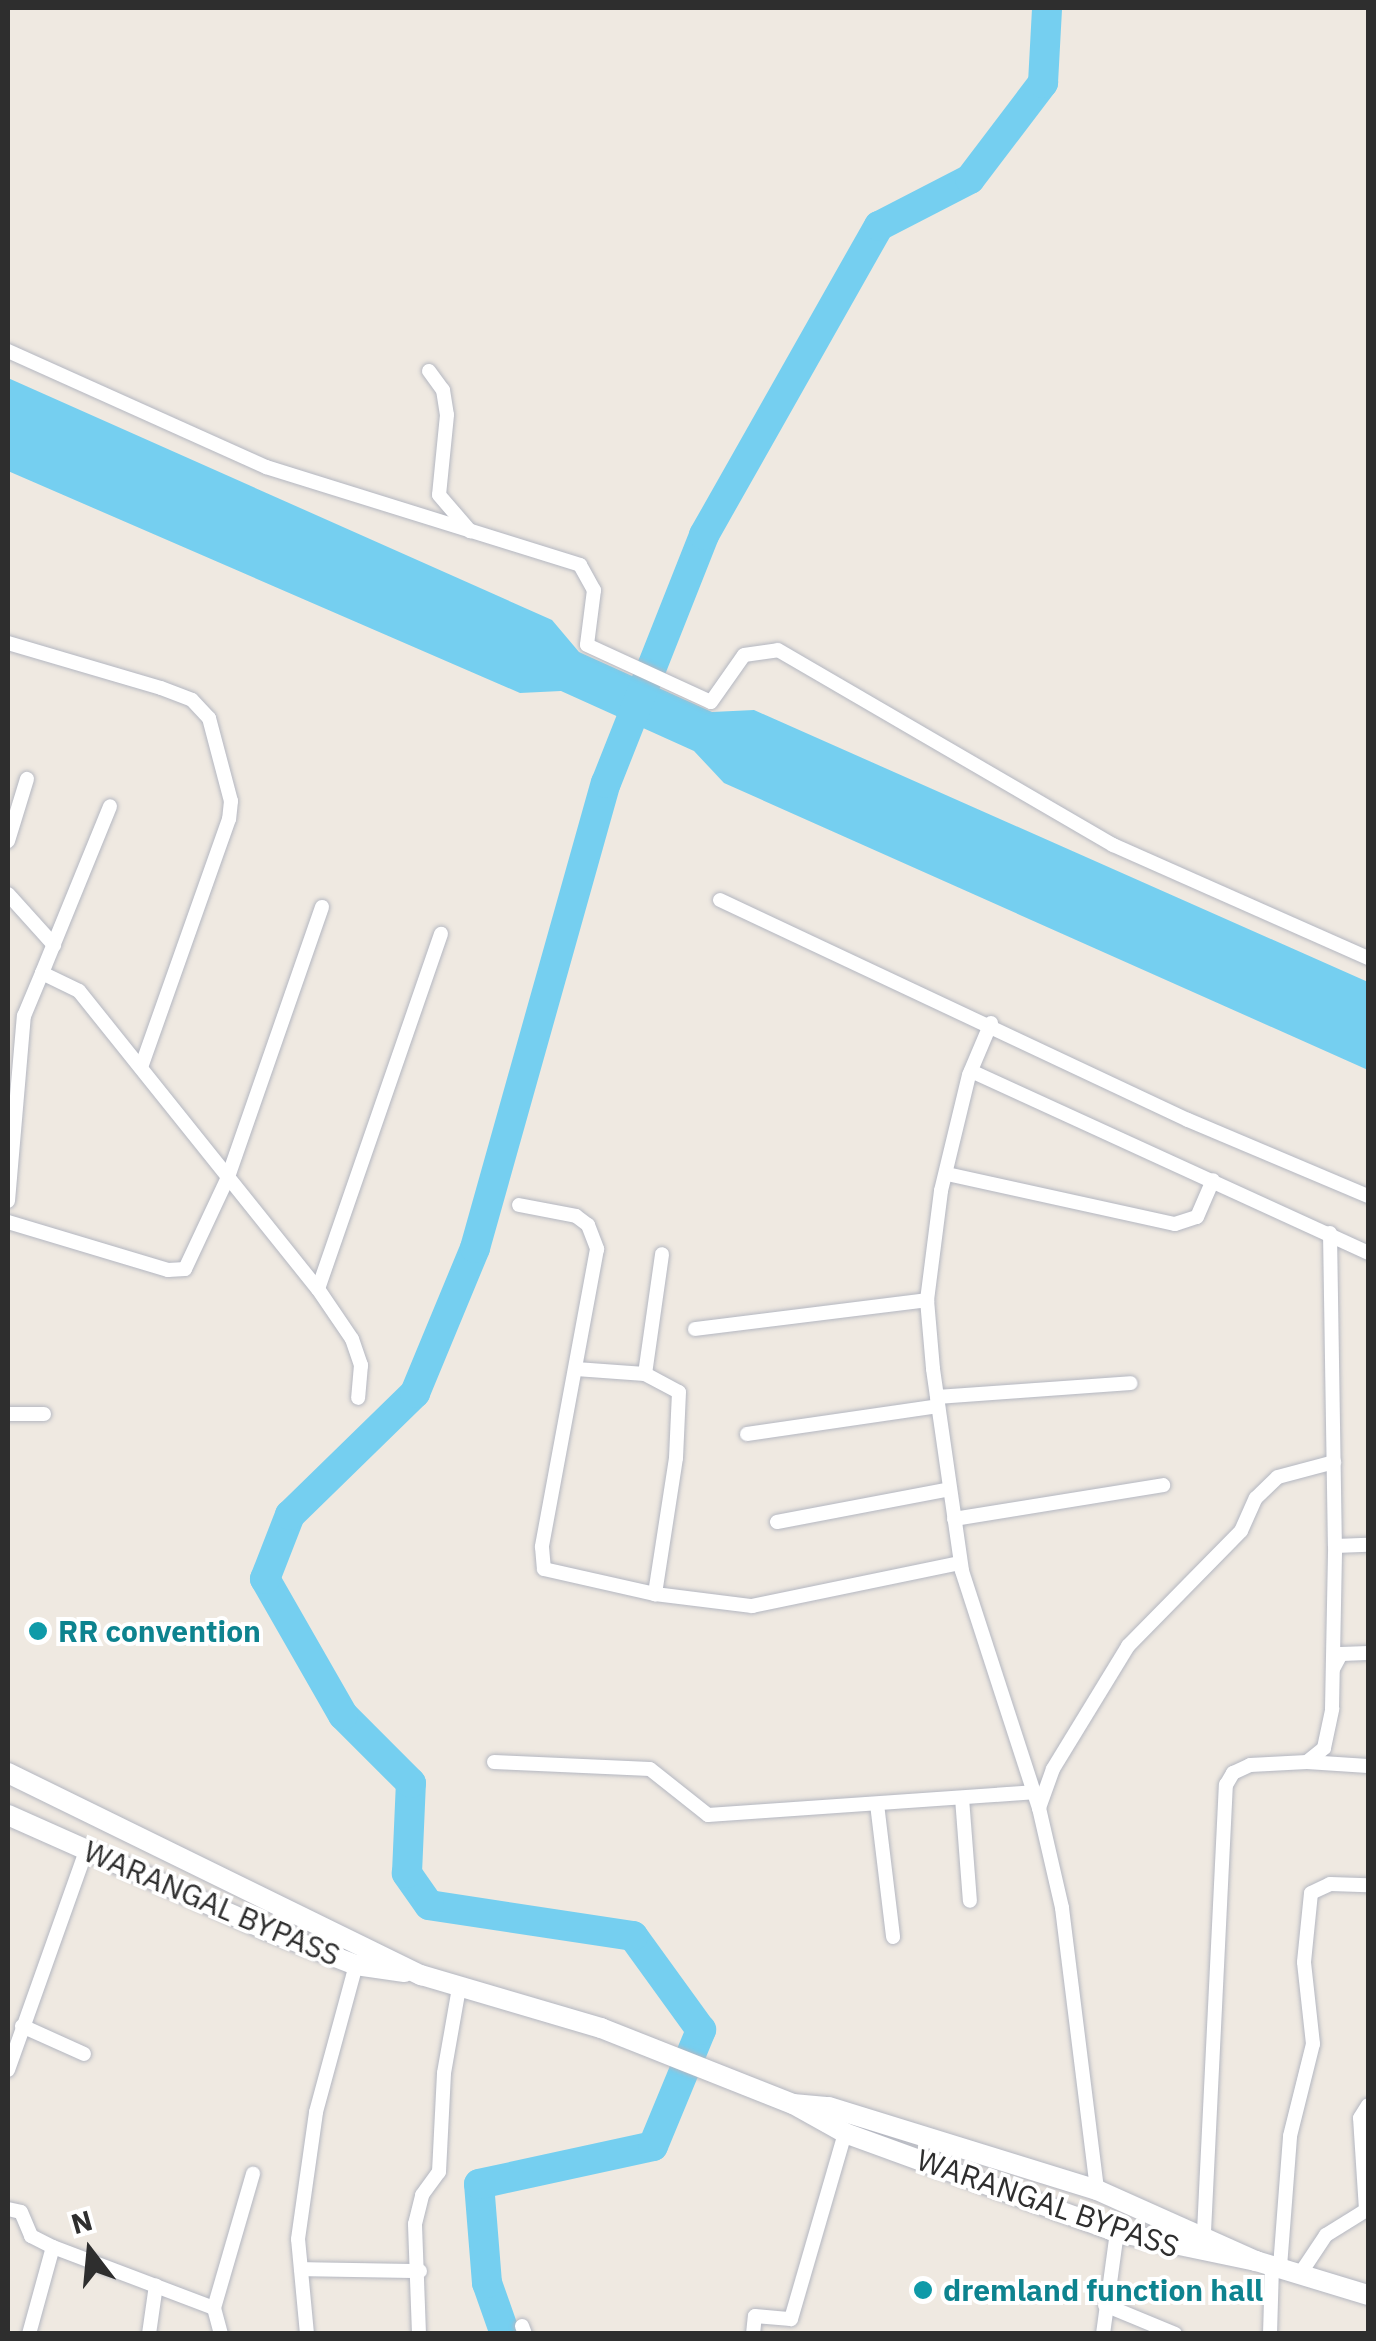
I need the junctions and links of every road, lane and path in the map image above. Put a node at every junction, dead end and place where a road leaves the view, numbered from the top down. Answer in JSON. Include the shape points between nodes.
{"nodes":[{"id":1,"x":8,"y":351,"type":"edge"},
{"id":2,"x":429,"y":371,"type":"dead end"},
{"id":3,"x":470,"y":531,"type":"junction"},
{"id":4,"x":8,"y":644,"type":"edge"},
{"id":5,"x":27,"y":779,"type":"dead end"},
{"id":6,"x":110,"y":806,"type":"dead end"},
{"id":7,"x":8,"y":841,"type":"edge"},
{"id":8,"x":8,"y":894,"type":"edge"},
{"id":9,"x":720,"y":900,"type":"dead end"},
{"id":10,"x":322,"y":906,"type":"dead end"},
{"id":11,"x":441,"y":934,"type":"dead end"},
{"id":12,"x":54,"y":945,"type":"junction"},
{"id":13,"x":1368,"y":958,"type":"edge"},
{"id":14,"x":42,"y":973,"type":"junction"},
{"id":15,"x":991,"y":1024,"type":"junction"},
{"id":16,"x":142,"y":1065,"type":"junction"},
{"id":17,"x":971,"y":1071,"type":"junction"},
{"id":18,"x":947,"y":1174,"type":"junction"},
{"id":19,"x":228,"y":1176,"type":"junction"},
{"id":20,"x":1213,"y":1180,"type":"junction"},
{"id":21,"x":1368,"y":1196,"type":"edge"},
{"id":22,"x":8,"y":1201,"type":"edge"},
{"id":23,"x":519,"y":1205,"type":"dead end"},
{"id":24,"x":8,"y":1222,"type":"edge"},
{"id":25,"x":1330,"y":1233,"type":"junction"},
{"id":26,"x":1368,"y":1253,"type":"edge"},
{"id":27,"x":662,"y":1254,"type":"dead end"},
{"id":28,"x":318,"y":1289,"type":"junction"},
{"id":29,"x":927,"y":1300,"type":"junction"},
{"id":30,"x":695,"y":1329,"type":"dead end"},
{"id":31,"x":576,"y":1370,"type":"junction"},
{"id":32,"x":645,"y":1374,"type":"junction"},
{"id":33,"x":1130,"y":1383,"type":"dead end"},
{"id":34,"x":358,"y":1398,"type":"dead end"},
{"id":35,"x":938,"y":1401,"type":"junction"},
{"id":36,"x":8,"y":1414,"type":"edge"},
{"id":37,"x":44,"y":1414,"type":"dead end"},
{"id":38,"x":746,"y":1434,"type":"dead end"},
{"id":39,"x":1334,"y":1462,"type":"junction"},
{"id":40,"x":1162,"y":1484,"type":"dead end"},
{"id":41,"x":950,"y":1489,"type":"junction"},
{"id":42,"x":954,"y":1519,"type":"junction"},
{"id":43,"x":777,"y":1522,"type":"dead end"},
{"id":44,"x":1368,"y":1545,"type":"edge"},
{"id":45,"x":1335,"y":1546,"type":"junction"},
{"id":46,"x":960,"y":1563,"type":"junction"},
{"id":47,"x":655,"y":1594,"type":"junction"},
{"id":48,"x":1368,"y":1653,"type":"edge"},
{"id":49,"x":1332,"y":1670,"type":"junction"},
{"id":50,"x":494,"y":1762,"type":"dead end"},
{"id":51,"x":1307,"y":1762,"type":"junction"},
{"id":52,"x":1368,"y":1766,"type":"edge"},
{"id":53,"x":8,"y":1773,"type":"edge"},
{"id":54,"x":1033,"y":1792,"type":"junction"},
{"id":55,"x":962,"y":1798,"type":"junction"},
{"id":56,"x":877,"y":1804,"type":"junction"},
{"id":57,"x":1040,"y":1808,"type":"junction"},
{"id":58,"x":8,"y":1815,"type":"edge"},
{"id":59,"x":86,"y":1848,"type":"junction"},
{"id":60,"x":1368,"y":1885,"type":"edge"},
{"id":61,"x":970,"y":1901,"type":"dead end"},
{"id":62,"x":893,"y":1937,"type":"dead end"},
{"id":63,"x":356,"y":1965,"type":"junction"},
{"id":64,"x":421,"y":1974,"type":"junction"},
{"id":65,"x":459,"y":1988,"type":"junction"},
{"id":66,"x":16,"y":2030,"type":"edge"},
{"id":67,"x":84,"y":2054,"type":"dead end"},
{"id":68,"x":8,"y":2070,"type":"edge"},
{"id":69,"x":793,"y":2104,"type":"junction"},
{"id":70,"x":1368,"y":2105,"type":"edge"},
{"id":71,"x":845,"y":2134,"type":"junction"},
{"id":72,"x":1364,"y":2134,"type":"edge"},
{"id":73,"x":253,"y":2174,"type":"dead end"},
{"id":74,"x":1097,"y":2190,"type":"junction"},
{"id":75,"x":1367,"y":2209,"type":"edge"},
{"id":76,"x":8,"y":2210,"type":"edge"},
{"id":77,"x":1117,"y":2232,"type":"junction"},
{"id":78,"x":1204,"y":2232,"type":"junction"},
{"id":79,"x":52,"y":2247,"type":"junction"},
{"id":80,"x":1277,"y":2267,"type":"junction"},
{"id":81,"x":301,"y":2269,"type":"junction"},
{"id":82,"x":420,"y":2270,"type":"junction"},
{"id":83,"x":156,"y":2286,"type":"junction"},
{"id":84,"x":1368,"y":2295,"type":"edge"},
{"id":85,"x":1105,"y":2305,"type":"junction"},
{"id":86,"x":214,"y":2308,"type":"junction"},
{"id":87,"x":29,"y":2334,"type":"edge"},
{"id":88,"x":149,"y":2334,"type":"edge"},
{"id":89,"x":220,"y":2334,"type":"edge"},
{"id":90,"x":307,"y":2334,"type":"edge"},
{"id":91,"x":419,"y":2334,"type":"edge"},
{"id":92,"x":753,"y":2334,"type":"edge"},
{"id":93,"x":1103,"y":2334,"type":"edge"},
{"id":94,"x":1176,"y":2334,"type":"edge"},
{"id":95,"x":1270,"y":2334,"type":"edge"}],
"edges":[{"from":1,"to":3,"type":"street","via":[[266,468]]},
{"from":2,"to":3,"type":"street","via":[[443,390],[447,415],[439,494]]},
{"from":3,"to":13,"type":"street","via":[[580,566],[594,590],[587,645],[711,702],[744,656],[778,650],[1113,845]]},
{"from":4,"to":16,"type":"street","via":[[162,688],[192,700],[210,718],[231,801],[229,819]]},
{"from":5,"to":7,"type":"street"},
{"from":6,"to":12,"type":"street"},
{"from":8,"to":12,"type":"street"},
{"from":9,"to":15,"type":"street"},
{"from":10,"to":19,"type":"street"},
{"from":11,"to":28,"type":"street"},
{"from":12,"to":14,"type":"street"},
{"from":14,"to":16,"type":"street","via":[[79,991]]},
{"from":14,"to":22,"type":"street","via":[[24,1016]]},
{"from":15,"to":17,"type":"street"},
{"from":15,"to":21,"type":"street","via":[[1188,1120]]},
{"from":16,"to":19,"type":"street"},
{"from":17,"to":18,"type":"street"},
{"from":17,"to":20,"type":"street","via":[[1126,1147]]},
{"from":18,"to":20,"type":"street","via":[[1175,1224],[1197,1218]]},
{"from":18,"to":29,"type":"street"},
{"from":19,"to":24,"type":"street","via":[[193,1260],[177,1271]]},
{"from":19,"to":28,"type":"street"},
{"from":20,"to":25,"type":"street"},
{"from":23,"to":31,"type":"street","via":[[576,1216],[592,1233],[596,1250]]},
{"from":25,"to":26,"type":"street"},
{"from":25,"to":39,"type":"street"},
{"from":27,"to":32,"type":"street"},
{"from":28,"to":34,"type":"street","via":[[352,1339],[360,1365]]},
{"from":29,"to":30,"type":"street"},
{"from":29,"to":35,"type":"street"},
{"from":31,"to":32,"type":"street"},
{"from":31,"to":47,"type":"street","via":[[542,1547],[544,1568],[550,1575]]},
{"from":32,"to":47,"type":"street","via":[[672,1385],[682,1403]]},
{"from":33,"to":35,"type":"street"},
{"from":35,"to":38,"type":"street"},
{"from":35,"to":41,"type":"street"},
{"from":36,"to":37,"type":"street"},
{"from":39,"to":45,"type":"street"},
{"from":39,"to":57,"type":"street","via":[[1278,1478],[1256,1498],[1242,1531],[1128,1646],[1053,1769]]},
{"from":40,"to":42,"type":"street"},
{"from":41,"to":42,"type":"street"},
{"from":41,"to":43,"type":"street"},
{"from":42,"to":46,"type":"street"},
{"from":44,"to":45,"type":"street"},
{"from":45,"to":49,"type":"street"},
{"from":46,"to":47,"type":"street","via":[[752,1606]]},
{"from":46,"to":54,"type":"street"},
{"from":48,"to":49,"type":"street","via":[[1341,1654]]},
{"from":49,"to":51,"type":"street","via":[[1330,1732]]},
{"from":50,"to":56,"type":"street","via":[[650,1769],[708,1815]]},
{"from":51,"to":52,"type":"street"},
{"from":51,"to":78,"type":"street","via":[[1250,1765],[1233,1773],[1222,1804],[1216,2087]]},
{"from":53,"to":64,"type":"main road"},
{"from":54,"to":55,"type":"street"},
{"from":54,"to":57,"type":"street"},
{"from":55,"to":56,"type":"street"},
{"from":55,"to":61,"type":"street"},
{"from":56,"to":62,"type":"street"},
{"from":57,"to":74,"type":"street","via":[[1062,1908]]},
{"from":58,"to":59,"type":"main road","name":"WARANGAL BYPASS"},
{"from":59,"to":63,"type":"main road","name":"WARANGAL BYPASS"},
{"from":59,"to":66,"type":"street"},
{"from":60,"to":80,"type":"street","via":[[1330,1884],[1311,1893],[1304,1962],[1312,2044],[1290,2136]]},
{"from":63,"to":64,"type":"main road","name":"WARANGAL BYPASS"},
{"from":63,"to":81,"type":"street","via":[[316,2112],[298,2239]]},
{"from":64,"to":65,"type":"main road"},
{"from":65,"to":69,"type":"main road","name":"WARANGAL BYPASS","via":[[601,2028],[754,2083]]},
{"from":65,"to":82,"type":"street","via":[[444,2073],[439,2172],[422,2195],[416,2224]]},
{"from":66,"to":67,"type":"street"},
{"from":66,"to":68,"type":"street"},
{"from":69,"to":71,"type":"main road","name":"WARANGAL BYPASS"},
{"from":69,"to":74,"type":"main road","via":[[829,2107]]},
{"from":70,"to":72,"type":"street"},
{"from":71,"to":77,"type":"main road","name":"WARANGAL BYPASS"},
{"from":71,"to":92,"type":"street","via":[[791,2319],[755,2316]]},
{"from":72,"to":75,"type":"street"},
{"from":73,"to":86,"type":"street"},
{"from":74,"to":78,"type":"main road"},
{"from":75,"to":80,"type":"street"},
{"from":76,"to":79,"type":"street","via":[[21,2212],[31,2236]]},
{"from":77,"to":80,"type":"main road","name":"WARANGAL BYPASS"},
{"from":77,"to":85,"type":"street"},
{"from":78,"to":80,"type":"main road"},
{"from":79,"to":83,"type":"street"},
{"from":79,"to":87,"type":"street"},
{"from":80,"to":84,"type":"main road","name":"WARANGAL BYPASS"},
{"from":80,"to":95,"type":"street"},
{"from":81,"to":82,"type":"street"},
{"from":81,"to":90,"type":"street"},
{"from":82,"to":91,"type":"street"},
{"from":83,"to":86,"type":"street"},
{"from":83,"to":88,"type":"street"},
{"from":85,"to":93,"type":"street"},
{"from":85,"to":94,"type":"street"},
{"from":86,"to":89,"type":"street"}]}
